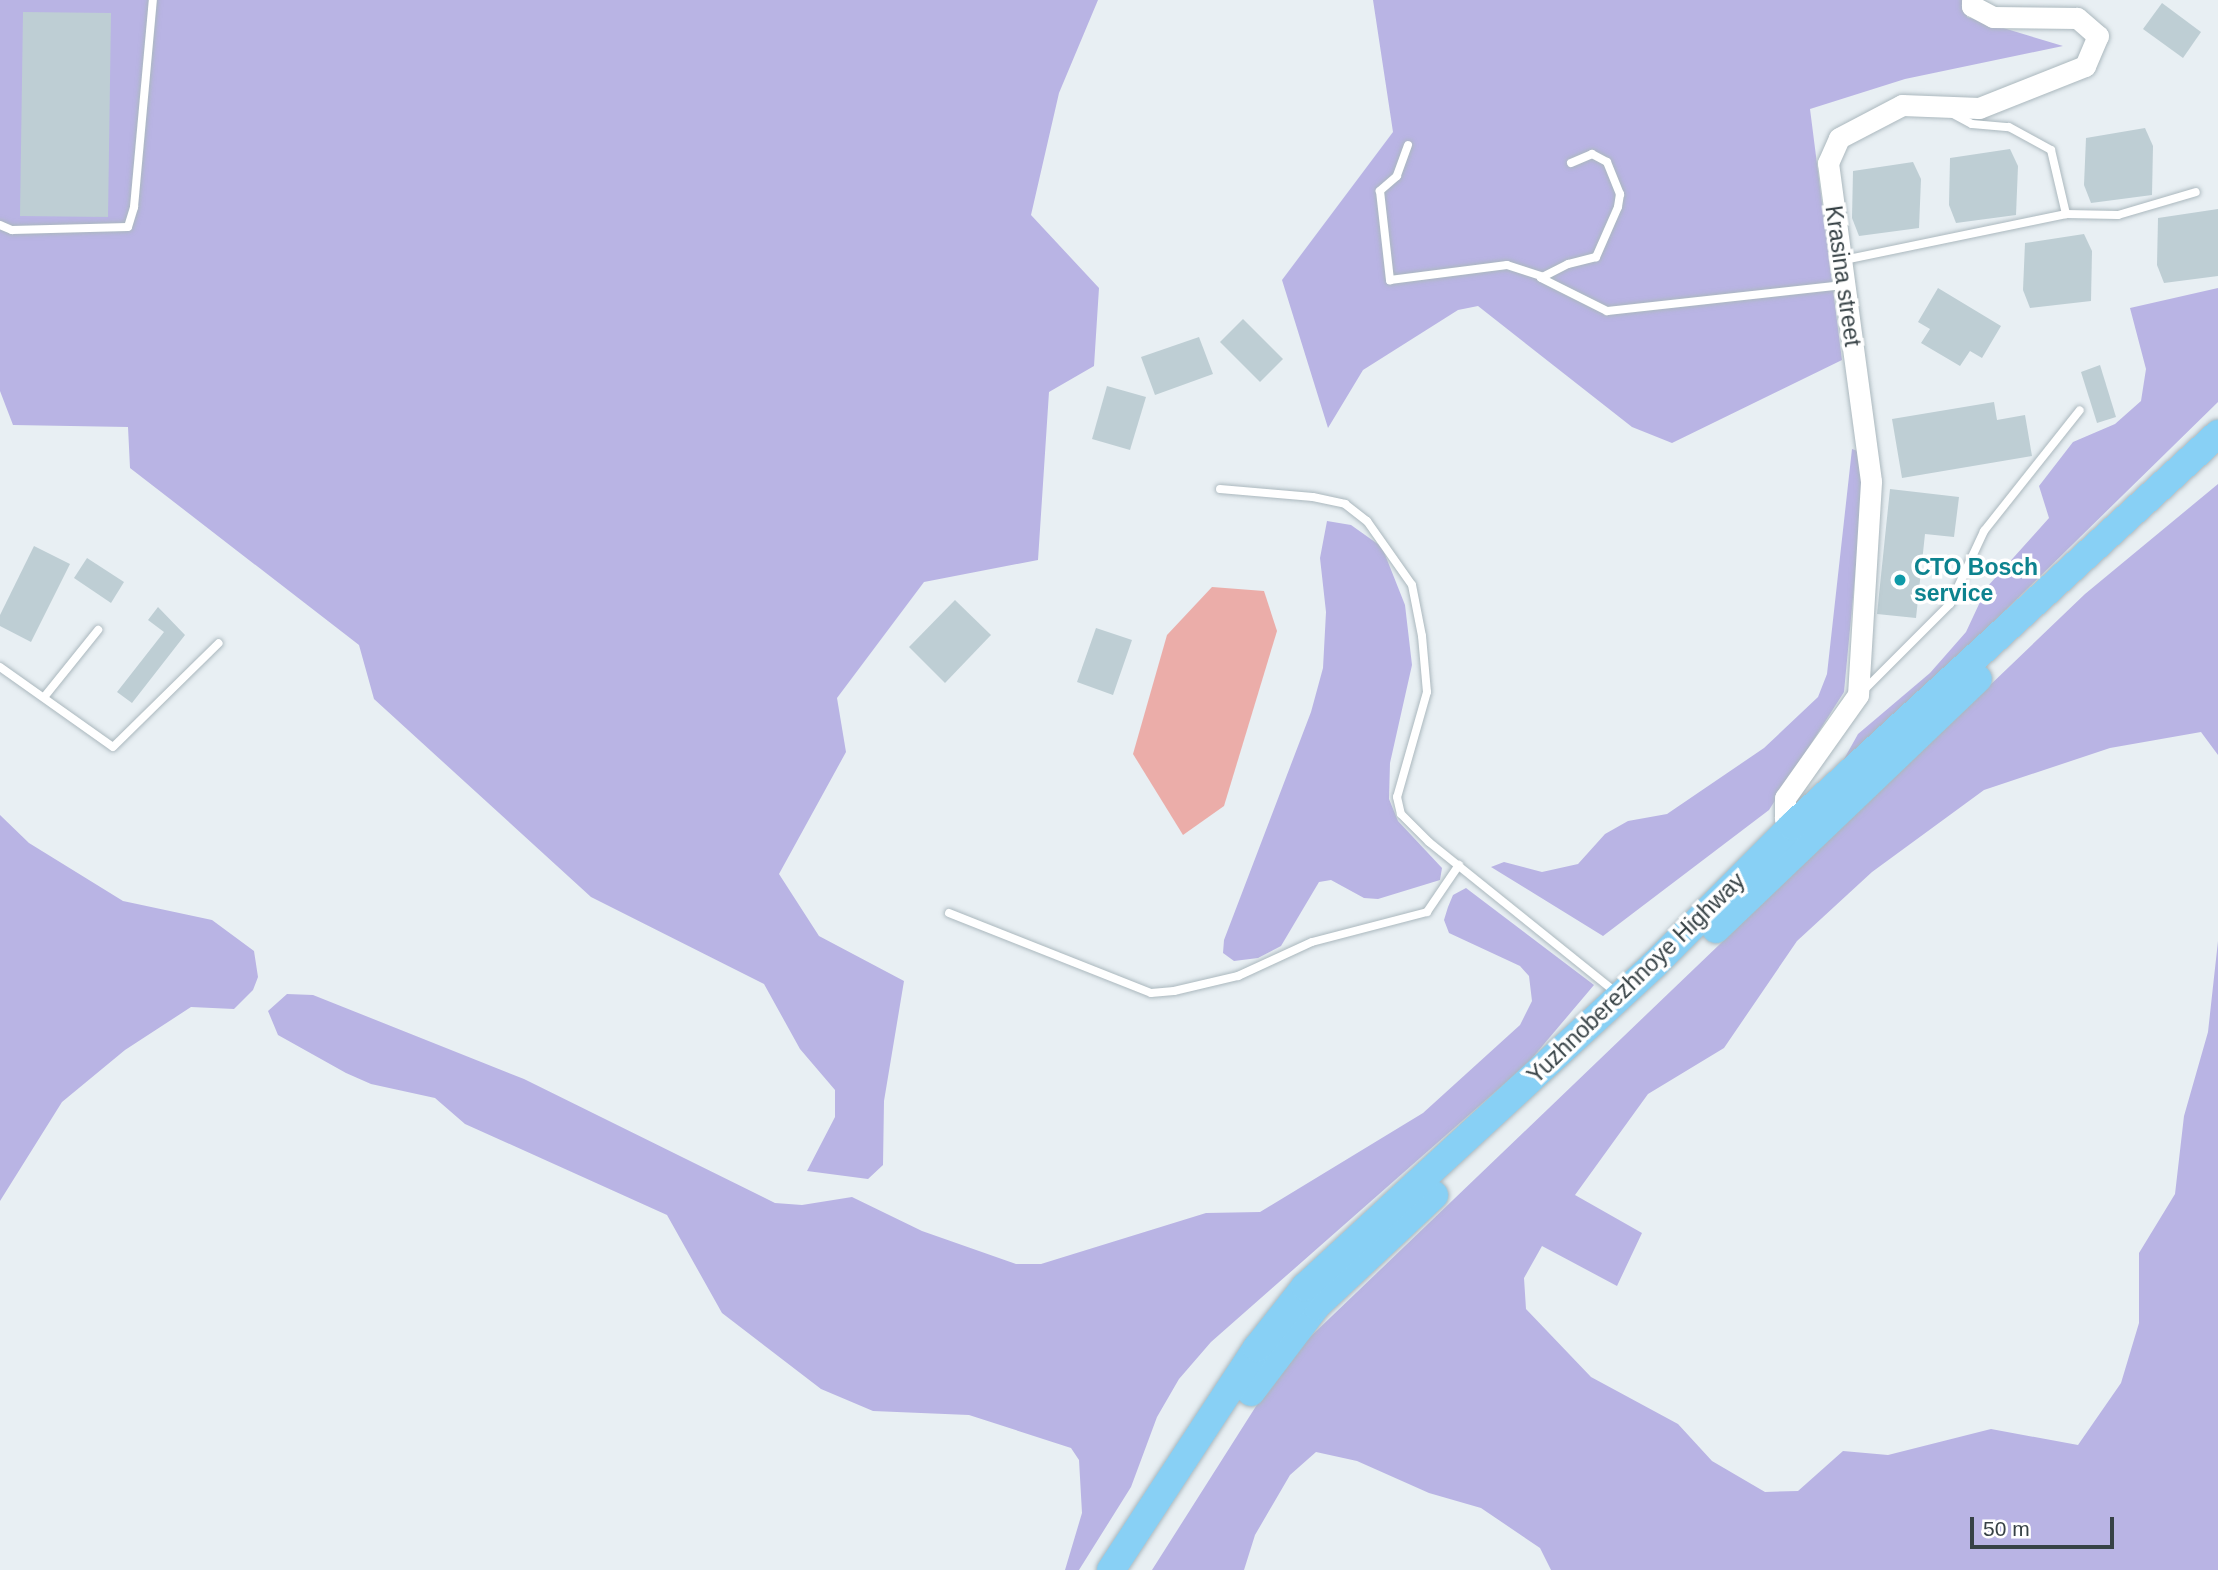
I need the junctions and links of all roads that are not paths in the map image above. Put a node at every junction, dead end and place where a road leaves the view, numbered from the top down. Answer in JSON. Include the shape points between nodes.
{"nodes":[{"id":1,"x":153,"y":0,"type":"edge"},
{"id":2,"x":1972,"y":0,"type":"edge"},
{"id":3,"x":1940,"y":106,"type":"junction"},
{"id":4,"x":1408,"y":145,"type":"dead end"},
{"id":5,"x":1571,"y":163,"type":"dead end"},
{"id":6,"x":2196,"y":192,"type":"dead end"},
{"id":7,"x":2066,"y":214,"type":"junction"},
{"id":8,"x":0,"y":225,"type":"edge"},
{"id":9,"x":1841,"y":260,"type":"junction"},
{"id":10,"x":1543,"y":277,"type":"junction"},
{"id":11,"x":1844,"y":285,"type":"junction"},
{"id":12,"x":2080,"y":410,"type":"dead end"},
{"id":13,"x":2218,"y":434,"type":"edge"},
{"id":14,"x":2218,"y":449,"type":"edge"},
{"id":15,"x":1220,"y":489,"type":"dead end"},
{"id":16,"x":98,"y":629,"type":"dead end"},
{"id":17,"x":219,"y":643,"type":"dead end"},
{"id":18,"x":0,"y":667,"type":"edge"},
{"id":19,"x":1858,"y":695,"type":"junction"},
{"id":20,"x":45,"y":696,"type":"junction"},
{"id":21,"x":1798,"y":836,"type":"junction"},
{"id":22,"x":1459,"y":865,"type":"junction"},
{"id":23,"x":949,"y":914,"type":"dead end"},
{"id":24,"x":1620,"y":995,"type":"junction"},
{"id":25,"x":1460,"y":1159,"type":"junction"},
{"id":26,"x":1111,"y":1570,"type":"edge"},
{"id":27,"x":1133,"y":1570,"type":"edge"}],
"edges":[{"from":1,"to":8,"type":"lane","via":[[134,207],[128,227],[12,230]]},
{"from":2,"to":3,"type":"street","name":"Krasina street","via":[[1972,6],[1993,17],[2077,18],[2098,36],[2085,66],[1979,108]]},
{"from":3,"to":7,"type":"lane","via":[[1972,124],[2008,127],[2051,150]]},
{"from":3,"to":9,"type":"street","name":"Krasina street","via":[[1902,105],[1839,138],[1828,163]]},
{"from":4,"to":10,"type":"lane","via":[[1397,176],[1380,191],[1390,280],[1507,265]]},
{"from":5,"to":10,"type":"lane","via":[[1592,154],[1607,162],[1620,194],[1618,207],[1595,257]]},
{"from":6,"to":7,"type":"lane","via":[[2118,215]]},
{"from":7,"to":9,"type":"lane"},
{"from":9,"to":11,"type":"street","name":"Krasina street"},
{"from":10,"to":11,"type":"lane","via":[[1607,311]]},
{"from":11,"to":19,"type":"street","name":"Krasina street","via":[[1871,481]]},
{"from":12,"to":19,"type":"lane","via":[[1984,531],[1950,604]]},
{"from":13,"to":21,"type":"highway","name":"Yuzhnoberezhnoye Highway"},
{"from":14,"to":21,"type":"highway","name":"Yuzhnoberezhnoye Highway"},
{"from":15,"to":22,"type":"lane","via":[[1345,504],[1367,521],[1412,585],[1427,692],[1397,797],[1401,814]]},
{"from":16,"to":20,"type":"lane"},
{"from":17,"to":20,"type":"lane","via":[[113,747]]},
{"from":18,"to":20,"type":"lane"},
{"from":19,"to":21,"type":"street","via":[[1785,798],[1785,818]]},
{"from":21,"to":24,"type":"highway","name":"Yuzhnoberezhnoye Highway"},
{"from":21,"to":25,"type":"highway","name":"Yuzhnoberezhnoye Highway"},
{"from":22,"to":23,"type":"lane","via":[[1427,912],[1312,942],[1238,976],[1174,991],[1151,993]]},
{"from":22,"to":24,"type":"lane"},
{"from":24,"to":25,"type":"highway","name":"Yuzhnoberezhnoye Highway"},
{"from":25,"to":26,"type":"highway","name":"Yuzhnoberezhnoye Highway","via":[[1306,1287],[1257,1348]]},
{"from":25,"to":27,"type":"highway","name":"Yuzhnoberezhnoye Highway","via":[[1316,1306],[1268,1366]]}]}
